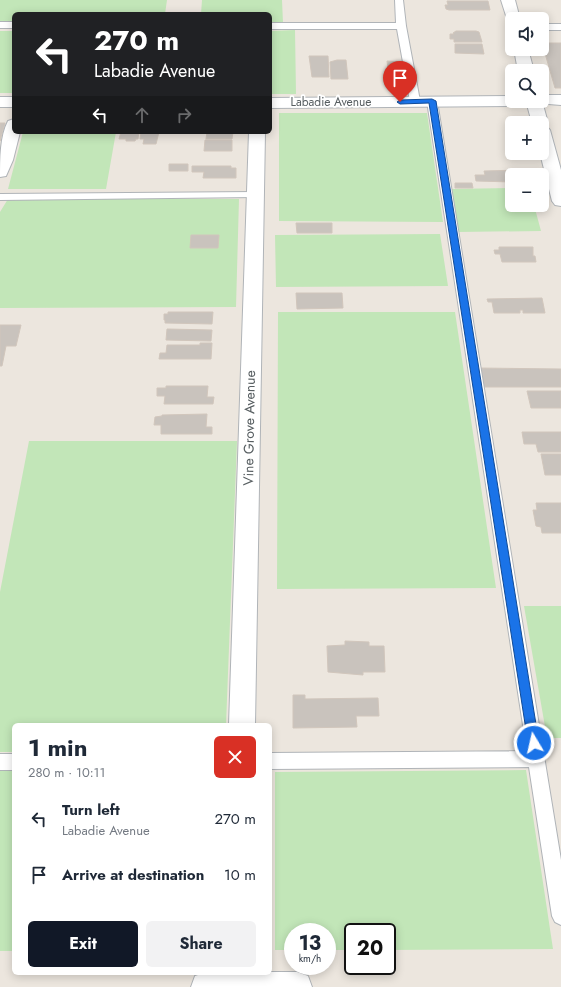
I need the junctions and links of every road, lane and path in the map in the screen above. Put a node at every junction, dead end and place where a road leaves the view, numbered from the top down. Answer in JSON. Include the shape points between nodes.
{"nodes":[{"id":1,"x":398,"y":0,"type":"edge"},
{"id":2,"x":508,"y":0,"type":"edge"},
{"id":3,"x":511,"y":12,"type":"edge"},
{"id":4,"x":0,"y":25,"type":"edge"},
{"id":5,"x":12,"y":25,"type":"edge"},
{"id":6,"x":272,"y":26,"type":"edge"},
{"id":7,"x":401,"y":26,"type":"junction"},
{"id":8,"x":549,"y":27,"type":"edge"},
{"id":9,"x":561,"y":27,"type":"edge"},
{"id":10,"x":549,"y":100,"type":"edge"},
{"id":11,"x":561,"y":100,"type":"edge"},
{"id":12,"x":415,"y":101,"type":"junction"},
{"id":13,"x":432,"y":101,"type":"junction"},
{"id":14,"x":505,"y":101,"type":"edge"},
{"id":15,"x":0,"y":102,"type":"edge"},
{"id":16,"x":12,"y":102,"type":"edge"},
{"id":17,"x":272,"y":103,"type":"edge"},
{"id":18,"x":12,"y":132,"type":"edge"},
{"id":19,"x":257,"y":134,"type":"edge"},
{"id":20,"x":549,"y":156,"type":"edge"},
{"id":21,"x":0,"y":172,"type":"edge"},
{"id":22,"x":255,"y":195,"type":"junction"},
{"id":23,"x":0,"y":197,"type":"edge"},
{"id":24,"x":561,"y":201,"type":"edge"},
{"id":25,"x":242,"y":723,"type":"edge"},
{"id":26,"x":536,"y":759,"type":"junction"},
{"id":27,"x":272,"y":761,"type":"edge"},
{"id":28,"x":0,"y":762,"type":"edge"},
{"id":29,"x":12,"y":762,"type":"edge"},
{"id":30,"x":561,"y":916,"type":"edge"},
{"id":31,"x":236,"y":975,"type":"edge"},
{"id":32,"x":206,"y":987,"type":"edge"},
{"id":33,"x":235,"y":987,"type":"edge"},
{"id":34,"x":297,"y":987,"type":"edge"}],
"edges":[{"from":1,"to":7,"type":"lane"},
{"from":2,"to":3,"type":"street"},
{"from":4,"to":5,"type":"lane"},
{"from":6,"to":7,"type":"lane"},
{"from":7,"to":12,"type":"lane"},
{"from":8,"to":9,"type":"lane"},
{"from":10,"to":11,"type":"street"},
{"from":12,"to":13,"type":"street","name":"Labadie Avenue"},
{"from":12,"to":17,"type":"street","name":"Labadie Avenue"},
{"from":13,"to":14,"type":"street","name":"Labadie Avenue"},
{"from":13,"to":26,"type":"lane"},
{"from":15,"to":16,"type":"street"},
{"from":18,"to":21,"type":"street"},
{"from":19,"to":22,"type":"street","name":"Vine Grove Avenue"},
{"from":20,"to":24,"type":"street"},
{"from":22,"to":23,"type":"lane"},
{"from":22,"to":25,"type":"street","name":"Vine Grove Avenue"},
{"from":26,"to":27,"type":"lane"},
{"from":26,"to":30,"type":"lane"},
{"from":28,"to":29,"type":"lane"},
{"from":31,"to":33,"type":"street"},
{"from":32,"to":33,"type":"street"},
{"from":33,"to":34,"type":"street"}]}
